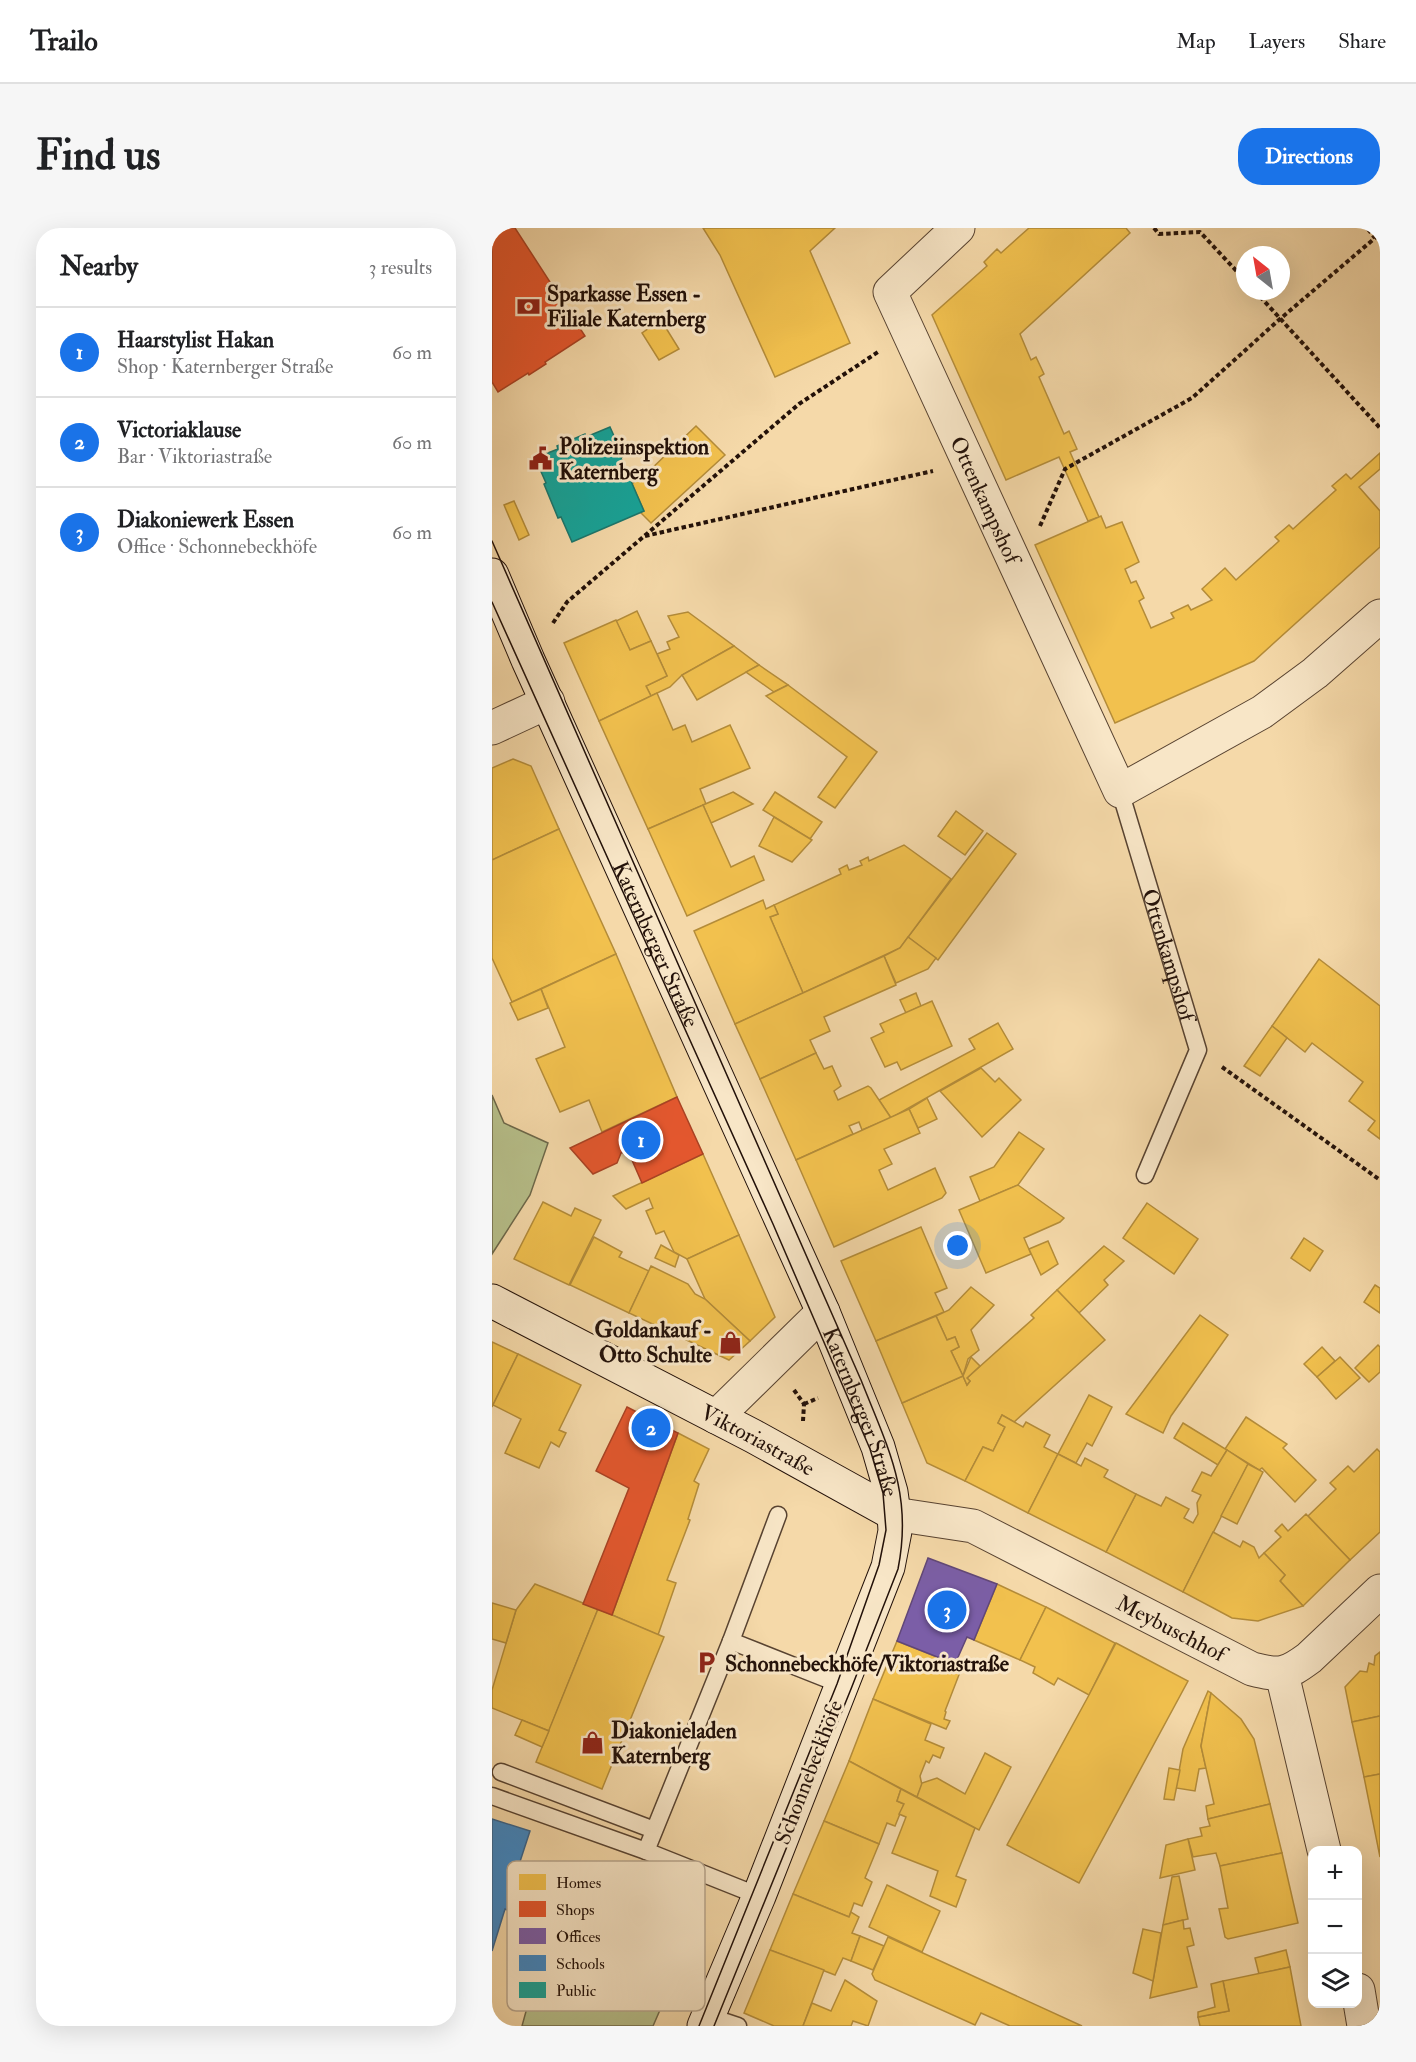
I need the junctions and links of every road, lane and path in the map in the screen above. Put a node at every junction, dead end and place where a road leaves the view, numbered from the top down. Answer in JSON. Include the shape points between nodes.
{"nodes":[{"id":1,"x":958,"y":228,"type":"edge"},
{"id":2,"x":1154,"y":228,"type":"edge"},
{"id":3,"x":1367,"y":228,"type":"edge"},
{"id":4,"x":1236,"y":270,"type":"edge"},
{"id":5,"x":1263,"y":300,"type":"edge"},
{"id":6,"x":1280,"y":319,"type":"junction"},
{"id":7,"x":908,"y":331,"type":"junction"},
{"id":8,"x":1380,"y":428,"type":"edge"},
{"id":9,"x":969,"y":463,"type":"junction"},
{"id":10,"x":644,"y":536,"type":"junction"},
{"id":11,"x":1020,"y":574,"type":"junction"},
{"id":12,"x":492,"y":575,"type":"edge"},
{"id":13,"x":1380,"y":616,"type":"edge"},
{"id":14,"x":519,"y":638,"type":"junction"},
{"id":15,"x":548,"y":702,"type":"junction"},
{"id":16,"x":492,"y":728,"type":"edge"},
{"id":17,"x":1120,"y":791,"type":"junction"},
{"id":18,"x":1198,"y":1050,"type":"junction"},
{"id":19,"x":1145,"y":1175,"type":"dead end"},
{"id":20,"x":1380,"y":1180,"type":"edge"},
{"id":21,"x":492,"y":1301,"type":"edge"},
{"id":22,"x":823,"y":1312,"type":"junction"},
{"id":23,"x":716,"y":1417,"type":"junction"},
{"id":24,"x":894,"y":1514,"type":"junction"},
{"id":25,"x":778,"y":1515,"type":"dead end"},
{"id":26,"x":1380,"y":1591,"type":"edge"},
{"id":27,"x":731,"y":1641,"type":"junction"},
{"id":28,"x":1282,"y":1674,"type":"junction"},
{"id":29,"x":842,"y":1685,"type":"junction"},
{"id":30,"x":501,"y":1772,"type":"dead end"},
{"id":31,"x":492,"y":1796,"type":"edge"},
{"id":32,"x":654,"y":1830,"type":"junction"},
{"id":33,"x":1323,"y":1846,"type":"edge"},
{"id":34,"x":646,"y":1851,"type":"junction"},
{"id":35,"x":671,"y":1861,"type":"edge"},
{"id":36,"x":705,"y":1874,"type":"edge"},
{"id":37,"x":759,"y":1896,"type":"junction"},
{"id":38,"x":1361,"y":2008,"type":"edge"},
{"id":39,"x":717,"y":2023,"type":"edge"},
{"id":40,"x":1364,"y":2026,"type":"edge"}],
"edges":[{"from":1,"to":7,"type":"street","name":"Ottenkampshof","via":[[890,292]]},
{"from":2,"to":4,"type":"path","via":[[1159,234],[1200,232]]},
{"from":3,"to":6,"type":"path","via":[[1375,238]]},
{"from":5,"to":6,"type":"path"},
{"from":6,"to":8,"type":"path"},
{"from":6,"to":11,"type":"path","via":[[1192,398],[1065,469]]},
{"from":7,"to":9,"type":"street","name":"Ottenkampshof"},
{"from":7,"to":10,"type":"path","via":[[800,404]]},
{"from":9,"to":10,"type":"path"},
{"from":9,"to":11,"type":"street","name":"Ottenkampshof"},
{"from":10,"to":14,"type":"path","via":[[567,602],[551,626]]},
{"from":11,"to":17,"type":"street","name":"Ottenkampshof"},
{"from":12,"to":14,"type":"street","name":"Katernberger Straße"},
{"from":13,"to":17,"type":"street","via":[[1315,673],[1262,712]]},
{"from":14,"to":15,"type":"street","name":"Katernberger Straße"},
{"from":15,"to":16,"type":"street"},
{"from":15,"to":22,"type":"street","name":"Katernberger Straße"},
{"from":17,"to":18,"type":"lane","name":"Ottenkampshof"},
{"from":18,"to":19,"type":"lane"},
{"from":18,"to":20,"type":"path"},
{"from":21,"to":23,"type":"street","name":"Viktoriastraße"},
{"from":22,"to":23,"type":"street","name":"Katernberger Straße"},
{"from":22,"to":24,"type":"street","name":"Katernberger Straße","via":[[878,1447]]},
{"from":23,"to":24,"type":"street","name":"Viktoriastraße"},
{"from":24,"to":28,"type":"street","name":"Meybuschhof","via":[[973,1526],[1252,1669]]},
{"from":24,"to":29,"type":"street","name":"Schonnebeckhöfe","via":[[888,1567]]},
{"from":25,"to":27,"type":"lane"},
{"from":26,"to":28,"type":"street","via":[[1309,1658]]},
{"from":27,"to":29,"type":"lane"},
{"from":27,"to":32,"type":"lane"},
{"from":28,"to":33,"type":"street"},
{"from":29,"to":37,"type":"street","name":"Schonnebeckhöfe"},
{"from":30,"to":32,"type":"lane"},
{"from":31,"to":34,"type":"lane"},
{"from":32,"to":34,"type":"lane"},
{"from":34,"to":35,"type":"lane"},
{"from":36,"to":37,"type":"lane"},
{"from":37,"to":39,"type":"street","name":"Schonnebeckhöfe"},
{"from":38,"to":40,"type":"street"}]}
